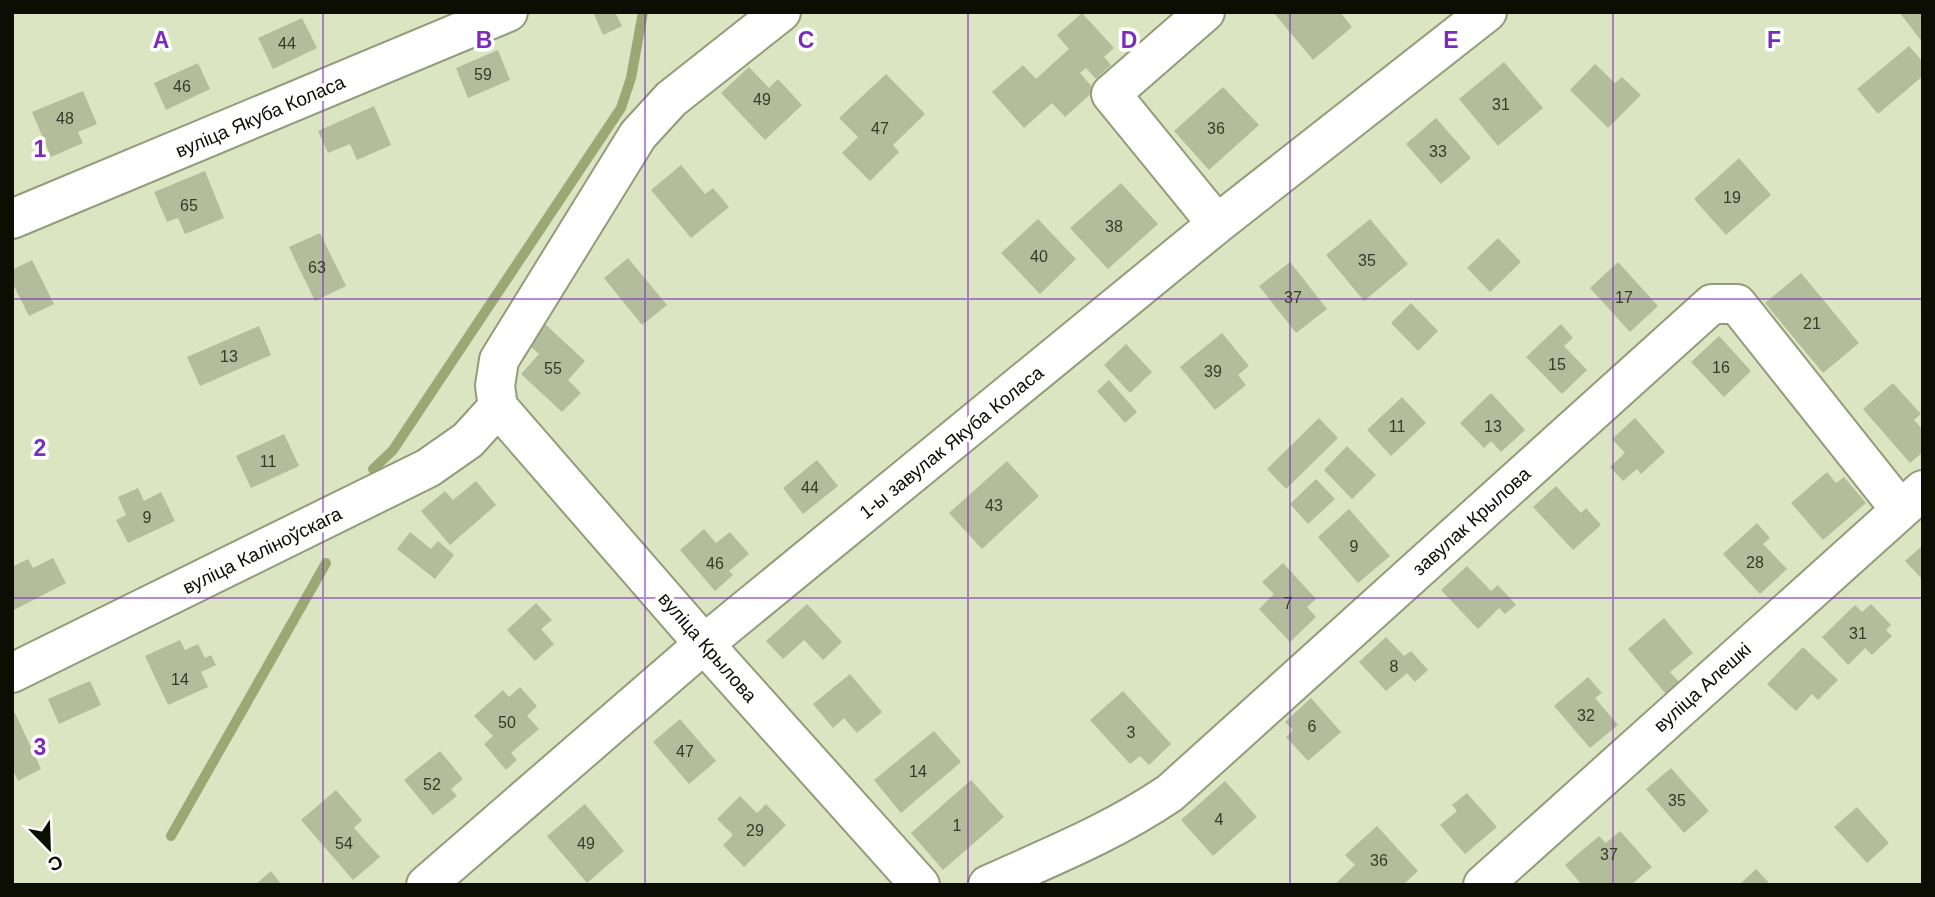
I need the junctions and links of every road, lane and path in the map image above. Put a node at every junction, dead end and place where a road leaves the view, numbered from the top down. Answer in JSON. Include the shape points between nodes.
{"nodes":[{"id":1,"x":508,"y":12,"type":"edge"},
{"id":2,"x":781,"y":12,"type":"edge"},
{"id":3,"x":1205,"y":12,"type":"edge"},
{"id":4,"x":1487,"y":12,"type":"edge"},
{"id":5,"x":12,"y":219,"type":"edge"},
{"id":6,"x":1217,"y":224,"type":"junction"},
{"id":7,"x":498,"y":407,"type":"junction"},
{"id":8,"x":1912,"y":499,"type":"edge"},
{"id":9,"x":704,"y":644,"type":"junction"},
{"id":10,"x":12,"y":673,"type":"edge"},
{"id":11,"x":426,"y":885,"type":"edge"},
{"id":12,"x":920,"y":885,"type":"edge"},
{"id":13,"x":988,"y":885,"type":"edge"},
{"id":14,"x":1483,"y":885,"type":"edge"}],
"edges":[{"from":1,"to":5,"type":"street","name":"вуліца Якуба Коласа"},
{"from":2,"to":7,"type":"street","via":[[671,99],[638,135],[499,360]]},
{"from":3,"to":6,"type":"street","via":[[1111,94]]},
{"from":4,"to":6,"type":"street","name":"1-ы завулак Якуба Коласа"},
{"from":6,"to":9,"type":"street","name":"1-ы завулак Якуба Коласа"},
{"from":7,"to":9,"type":"street","name":"вуліца Крылова"},
{"from":7,"to":10,"type":"street","name":"вуліца Каліноўскага","via":[[468,440],[428,468]]},
{"from":8,"to":13,"type":"street","name":"завулак Крылова","via":[[1737,304],[1712,304],[1170,793],[1102,835]]},
{"from":8,"to":14,"type":"street","name":"вуліца Алешкі"},
{"from":9,"to":11,"type":"street","name":"1-ы завулак Якуба Коласа"},
{"from":9,"to":12,"type":"street","name":"вуліца Крылова"}]}
